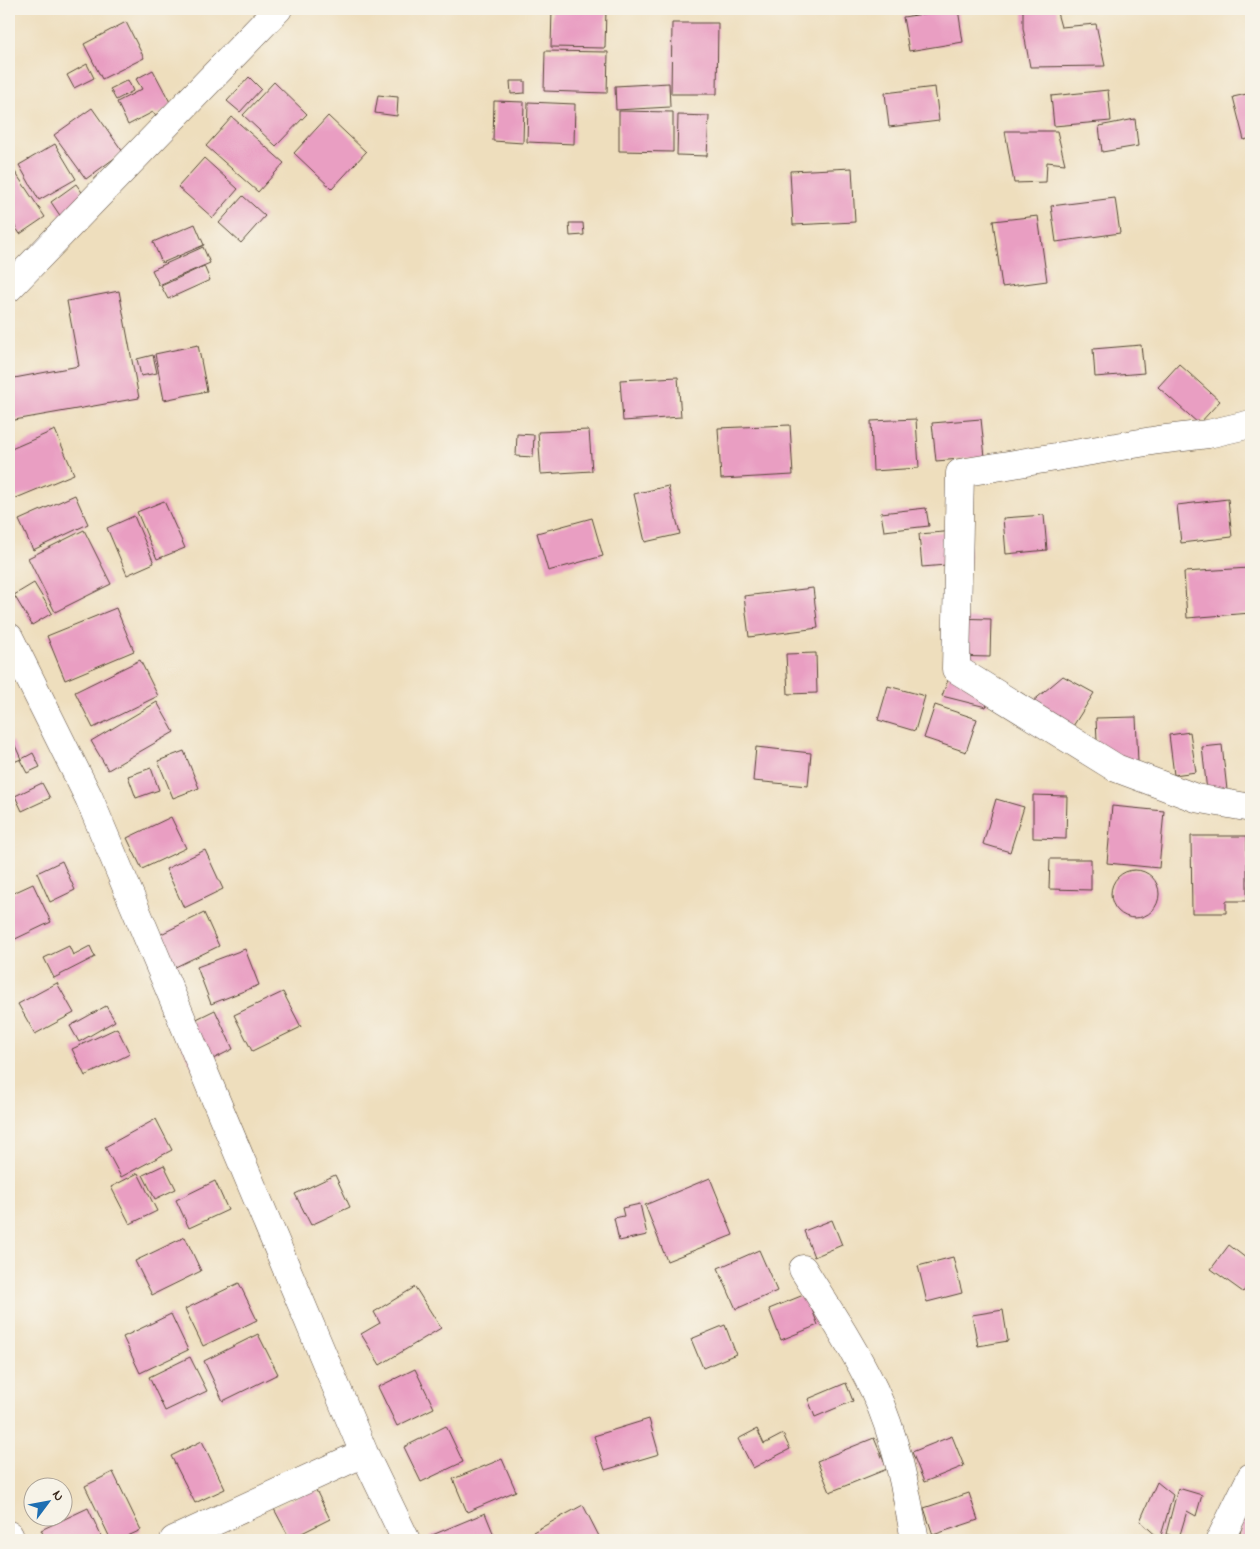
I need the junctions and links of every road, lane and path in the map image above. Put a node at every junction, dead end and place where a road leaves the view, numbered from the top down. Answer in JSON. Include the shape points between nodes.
{"nodes":[{"id":1,"x":278,"y":9,"type":"edge"},
{"id":2,"x":9,"y":288,"type":"edge"},
{"id":3,"x":1251,"y":424,"type":"edge"},
{"id":4,"x":9,"y":638,"type":"edge"},
{"id":5,"x":1251,"y":808,"type":"edge"},
{"id":6,"x":803,"y":1269,"type":"dead end"},
{"id":7,"x":364,"y":1453,"type":"junction"},
{"id":8,"x":1251,"y":1477,"type":"edge"},
{"id":9,"x":9,"y":1535,"type":"edge"},
{"id":10,"x":11,"y":1540,"type":"edge"},
{"id":11,"x":174,"y":1540,"type":"edge"},
{"id":12,"x":406,"y":1540,"type":"edge"},
{"id":13,"x":915,"y":1540,"type":"edge"},
{"id":14,"x":1220,"y":1540,"type":"edge"}],
"edges":[{"from":1,"to":2,"type":"street"},
{"from":3,"to":5,"type":"street","via":[[1208,434],[960,473],[956,669],[1116,768],[1196,798]]},
{"from":4,"to":7,"type":"street","via":[[89,798]]},
{"from":6,"to":13,"type":"street","via":[[852,1347],[875,1392],[895,1446]]},
{"from":7,"to":11,"type":"street"},
{"from":7,"to":12,"type":"street"},
{"from":8,"to":14,"type":"street"},
{"from":9,"to":10,"type":"street"}]}
